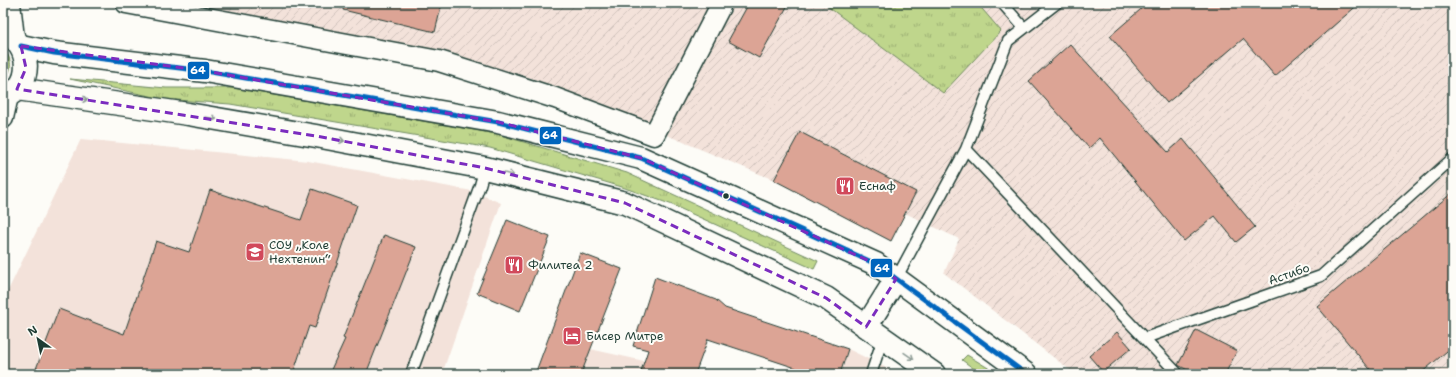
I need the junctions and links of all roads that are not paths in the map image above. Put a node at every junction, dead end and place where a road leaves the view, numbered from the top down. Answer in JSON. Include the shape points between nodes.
{"nodes":[{"id":1,"x":10,"y":3,"type":"edge"},
{"id":2,"x":126,"y":3,"type":"edge"},
{"id":3,"x":1002,"y":3,"type":"edge"},
{"id":4,"x":1057,"y":3,"type":"edge"},
{"id":5,"x":720,"y":7,"type":"dead end"},
{"id":6,"x":1024,"y":28,"type":"junction"},
{"id":7,"x":13,"y":38,"type":"edge"},
{"id":8,"x":10,"y":94,"type":"edge"},
{"id":9,"x":3,"y":118,"type":"edge"},
{"id":10,"x":966,"y":149,"type":"junction"},
{"id":11,"x":1453,"y":158,"type":"edge"},
{"id":12,"x":485,"y":168,"type":"junction"},
{"id":13,"x":896,"y":279,"type":"junction"},
{"id":14,"x":875,"y":333,"type":"junction"},
{"id":15,"x":1145,"y":338,"type":"junction"},
{"id":16,"x":411,"y":374,"type":"edge"},
{"id":17,"x":871,"y":374,"type":"edge"},
{"id":18,"x":934,"y":374,"type":"edge"},
{"id":19,"x":1026,"y":374,"type":"edge"},
{"id":20,"x":1178,"y":374,"type":"edge"}],
"edges":[{"from":1,"to":7,"type":"street"},
{"from":2,"to":5,"type":"street","via":[[439,61],[555,98],[654,135]]},
{"from":3,"to":6,"type":"lane"},
{"from":4,"to":6,"type":"lane"},
{"from":6,"to":10,"type":"lane","via":[[1008,41]]},
{"from":7,"to":8,"type":"main road","via":[[26,57],[26,68],[23,79]]},
{"from":7,"to":13,"type":"main road","via":[[54,53],[205,71],[498,122],[641,158],[876,264]]},
{"from":8,"to":9,"type":"street"},
{"from":8,"to":12,"type":"main road","one_way":true,"via":[[188,114]]},
{"from":10,"to":13,"type":"lane"},
{"from":10,"to":15,"type":"lane"},
{"from":11,"to":15,"type":"lane","name":"Астибо","via":[[1321,276]]},
{"from":12,"to":14,"type":"main road","one_way":true,"via":[[625,203],[826,298]]},
{"from":12,"to":16,"type":"lane"},
{"from":13,"to":14,"type":"main road"},
{"from":13,"to":19,"type":"main road"},
{"from":14,"to":17,"type":"lane"},
{"from":14,"to":18,"type":"main road","one_way":true},
{"from":15,"to":20,"type":"lane"}]}
